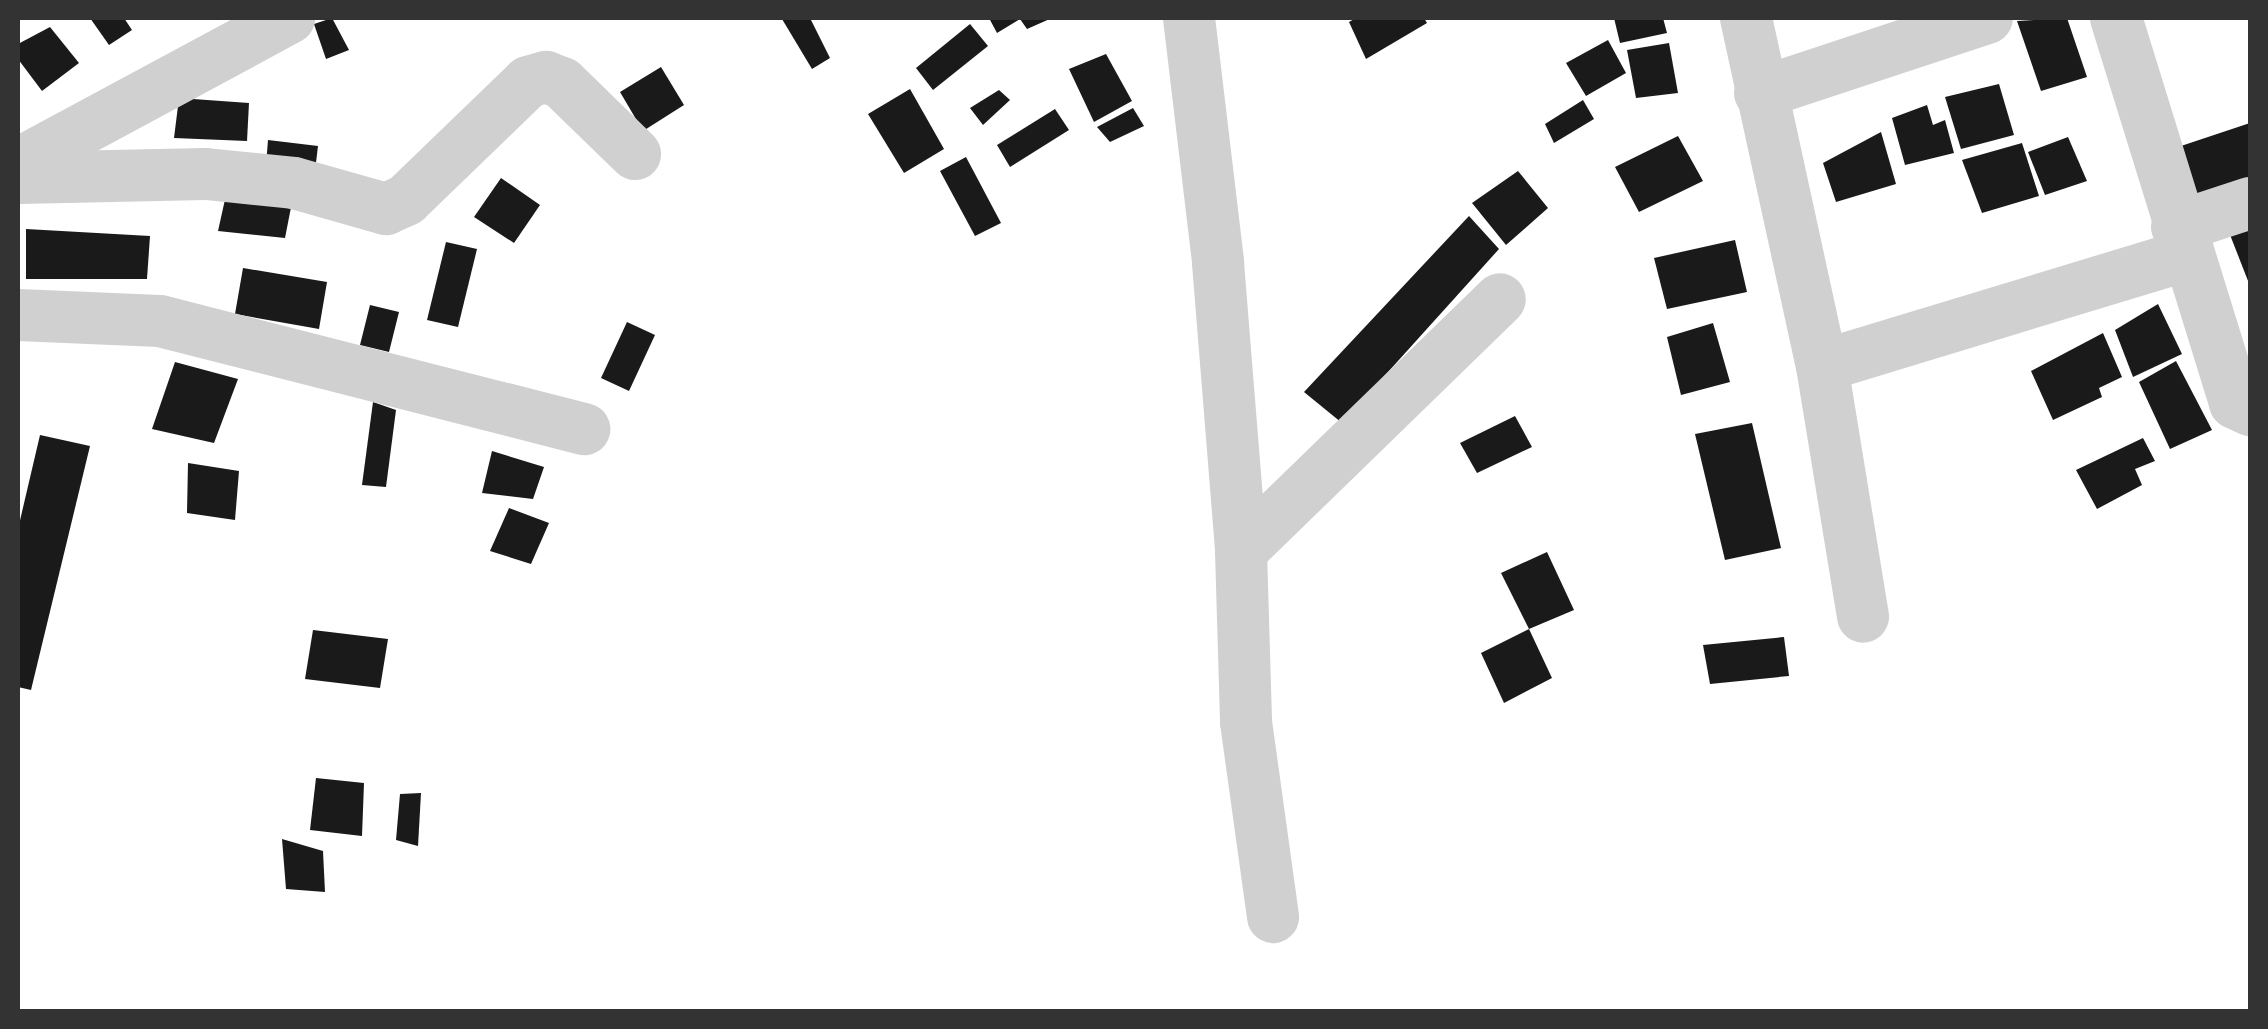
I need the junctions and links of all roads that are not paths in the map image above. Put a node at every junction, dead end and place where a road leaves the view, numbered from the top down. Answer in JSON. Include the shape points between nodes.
{"nodes":[{"id":1,"x":289,"y":18,"type":"edge"},
{"id":2,"x":1189,"y":18,"type":"edge"},
{"id":3,"x":1746,"y":18,"type":"edge"},
{"id":4,"x":1987,"y":18,"type":"edge"},
{"id":5,"x":2116,"y":18,"type":"edge"},
{"id":6,"x":1760,"y":93,"type":"junction"},
{"id":7,"x":635,"y":154,"type":"dead end"},
{"id":8,"x":18,"y":164,"type":"edge"},
{"id":9,"x":18,"y":178,"type":"edge"},
{"id":10,"x":2250,"y":203,"type":"edge"},
{"id":11,"x":2181,"y":242,"type":"junction"},
{"id":12,"x":1500,"y":298,"type":"dead end"},
{"id":13,"x":18,"y":315,"type":"edge"},
{"id":14,"x":1822,"y":366,"type":"junction"},
{"id":15,"x":2250,"y":410,"type":"edge"},
{"id":16,"x":584,"y":429,"type":"dead end"},
{"id":17,"x":1241,"y":550,"type":"junction"},
{"id":18,"x":1863,"y":617,"type":"dead end"},
{"id":19,"x":1273,"y":917,"type":"dead end"}],
"edges":[{"from":1,"to":8,"type":"street"},
{"from":2,"to":17,"type":"street"},
{"from":3,"to":6,"type":"street"},
{"from":4,"to":6,"type":"street"},
{"from":5,"to":11,"type":"street"},
{"from":6,"to":14,"type":"street"},
{"from":7,"to":9,"type":"street","via":[[562,83],[546,77],[528,82],[406,200],[386,208],[294,183],[206,174]]},
{"from":10,"to":11,"type":"street"},
{"from":11,"to":14,"type":"street"},
{"from":11,"to":15,"type":"street","via":[[2235,402]]},
{"from":12,"to":17,"type":"street"},
{"from":13,"to":16,"type":"street","via":[[160,321]]},
{"from":14,"to":18,"type":"street"},
{"from":17,"to":19,"type":"street","via":[[1246,722]]}]}
